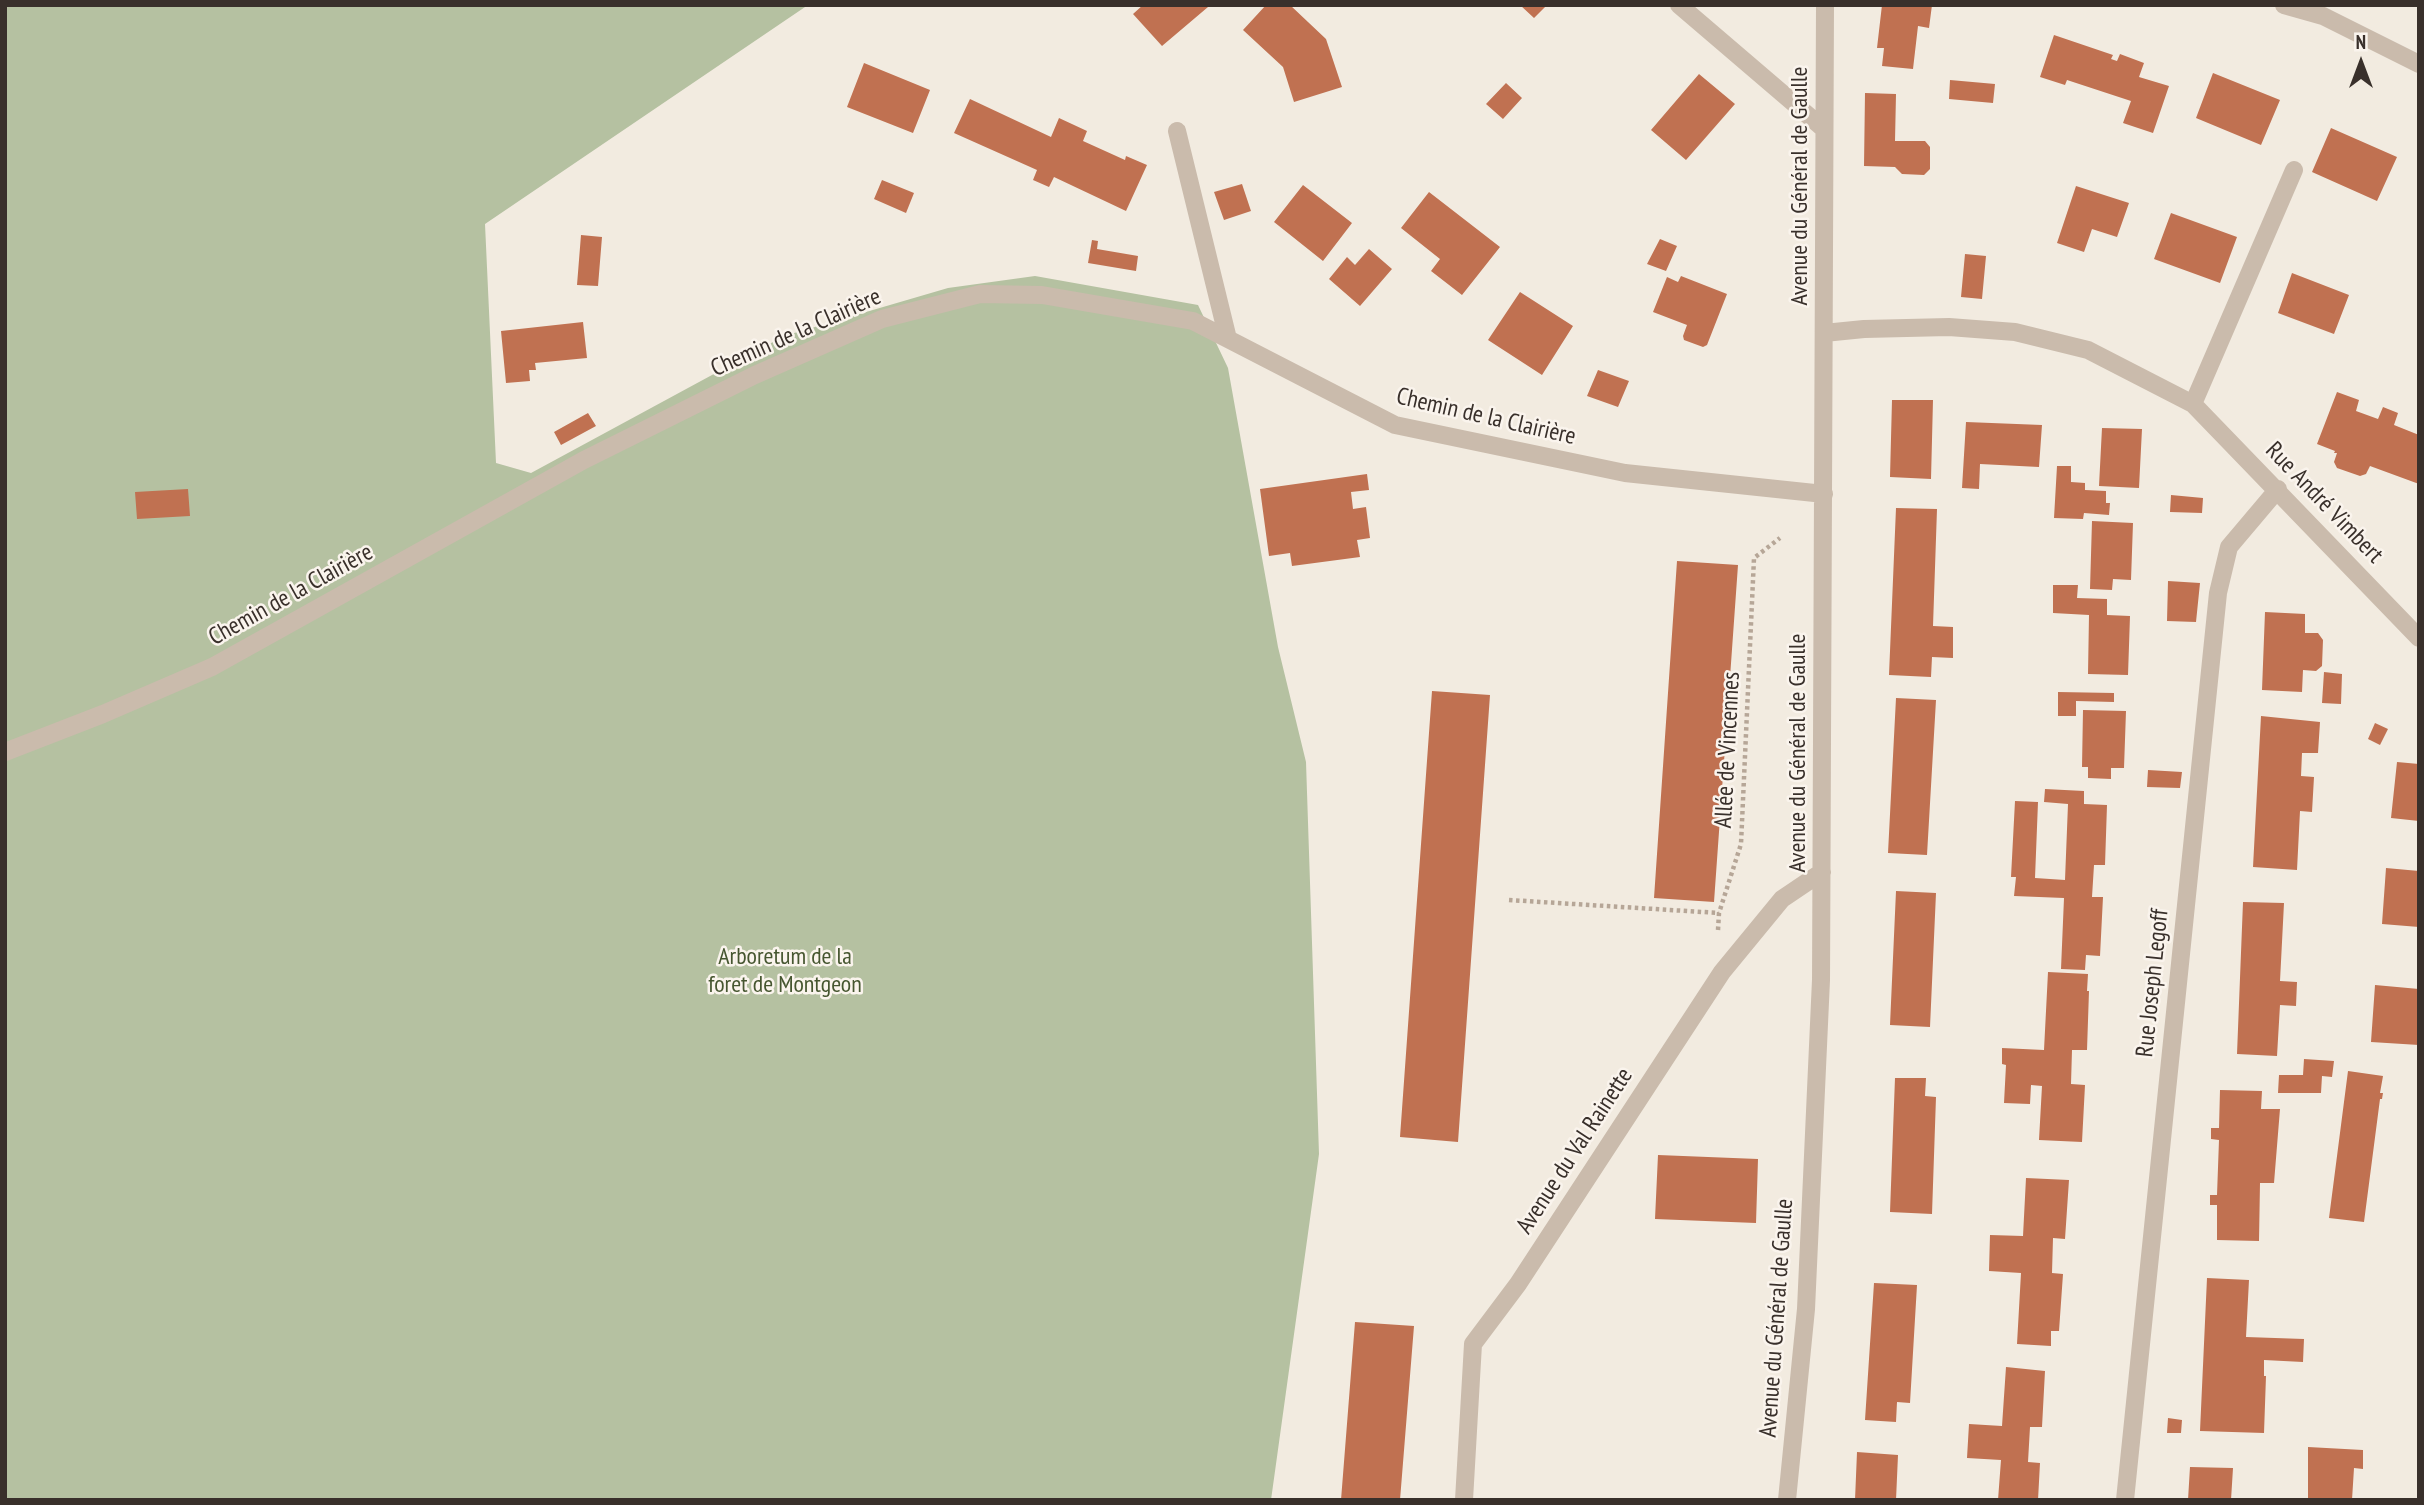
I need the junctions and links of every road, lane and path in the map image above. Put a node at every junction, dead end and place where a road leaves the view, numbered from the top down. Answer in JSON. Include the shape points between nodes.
{"nodes":[{"id":1,"x":1679,"y":5,"type":"edge"},
{"id":2,"x":1825,"y":5,"type":"edge"},
{"id":3,"x":2284,"y":5,"type":"edge"},
{"id":4,"x":2419,"y":64,"type":"edge"},
{"id":5,"x":1825,"y":129,"type":"junction"},
{"id":6,"x":1177,"y":131,"type":"dead end"},
{"id":7,"x":2294,"y":170,"type":"dead end"},
{"id":8,"x":1824,"y":333,"type":"junction"},
{"id":9,"x":1228,"y":339,"type":"junction"},
{"id":10,"x":2193,"y":404,"type":"junction"},
{"id":11,"x":2278,"y":489,"type":"junction"},
{"id":12,"x":1824,"y":494,"type":"junction"},
{"id":13,"x":1780,"y":538,"type":"dead end"},
{"id":14,"x":2419,"y":638,"type":"edge"},
{"id":15,"x":5,"y":752,"type":"edge"},
{"id":16,"x":1822,"y":872,"type":"junction"},
{"id":17,"x":1509,"y":901,"type":"dead end"},
{"id":18,"x":1719,"y":913,"type":"junction"},
{"id":19,"x":1722,"y":972,"type":"junction"},
{"id":20,"x":1464,"y":1500,"type":"edge"},
{"id":21,"x":1787,"y":1500,"type":"edge"},
{"id":22,"x":2124,"y":1500,"type":"edge"}],
"edges":[{"from":1,"to":5,"type":"street"},
{"from":2,"to":5,"type":"street","name":"Avenue du Général de Gaulle"},
{"from":3,"to":4,"type":"street","via":[[2323,16]]},
{"from":5,"to":8,"type":"street","name":"Avenue du Général de Gaulle"},
{"from":6,"to":9,"type":"street"},
{"from":7,"to":10,"type":"street"},
{"from":8,"to":10,"type":"street","name":"Rue André Vimbert","via":[[1949,327],[2015,332],[2088,350]]},
{"from":8,"to":12,"type":"street","name":"Avenue du Général de Gaulle"},
{"from":9,"to":12,"type":"street","name":"Chemin de la Clairière","via":[[1395,425],[1625,473]]},
{"from":9,"to":15,"type":"street","name":"Chemin de la Clairière","via":[[1193,321],[1042,295],[980,294],[882,318],[584,460],[212,667]]},
{"from":10,"to":11,"type":"street","name":"Rue André Vimbert"},
{"from":11,"to":14,"type":"street","name":"Rue André Vimbert"},
{"from":11,"to":22,"type":"street","name":"Rue Joseph Legoff","via":[[2229,547],[2218,593]]},
{"from":12,"to":16,"type":"street","name":"Avenue du Général de Gaulle"},
{"from":13,"to":18,"type":"path","name":"Allée de Vincennes","via":[[1754,558],[1741,844]]},
{"from":16,"to":19,"type":"street","name":"Avenue du Val Rainette","via":[[1782,898]]},
{"from":16,"to":21,"type":"street","name":"Avenue du Général de Gaulle","via":[[1806,1308]]},
{"from":17,"to":18,"type":"path"},
{"from":18,"to":19,"type":"path","name":"Allée de Vincennes","via":[[1716,951]]},
{"from":19,"to":20,"type":"street","name":"Avenue du Val Rainette","via":[[1518,1284],[1473,1345]]}]}
